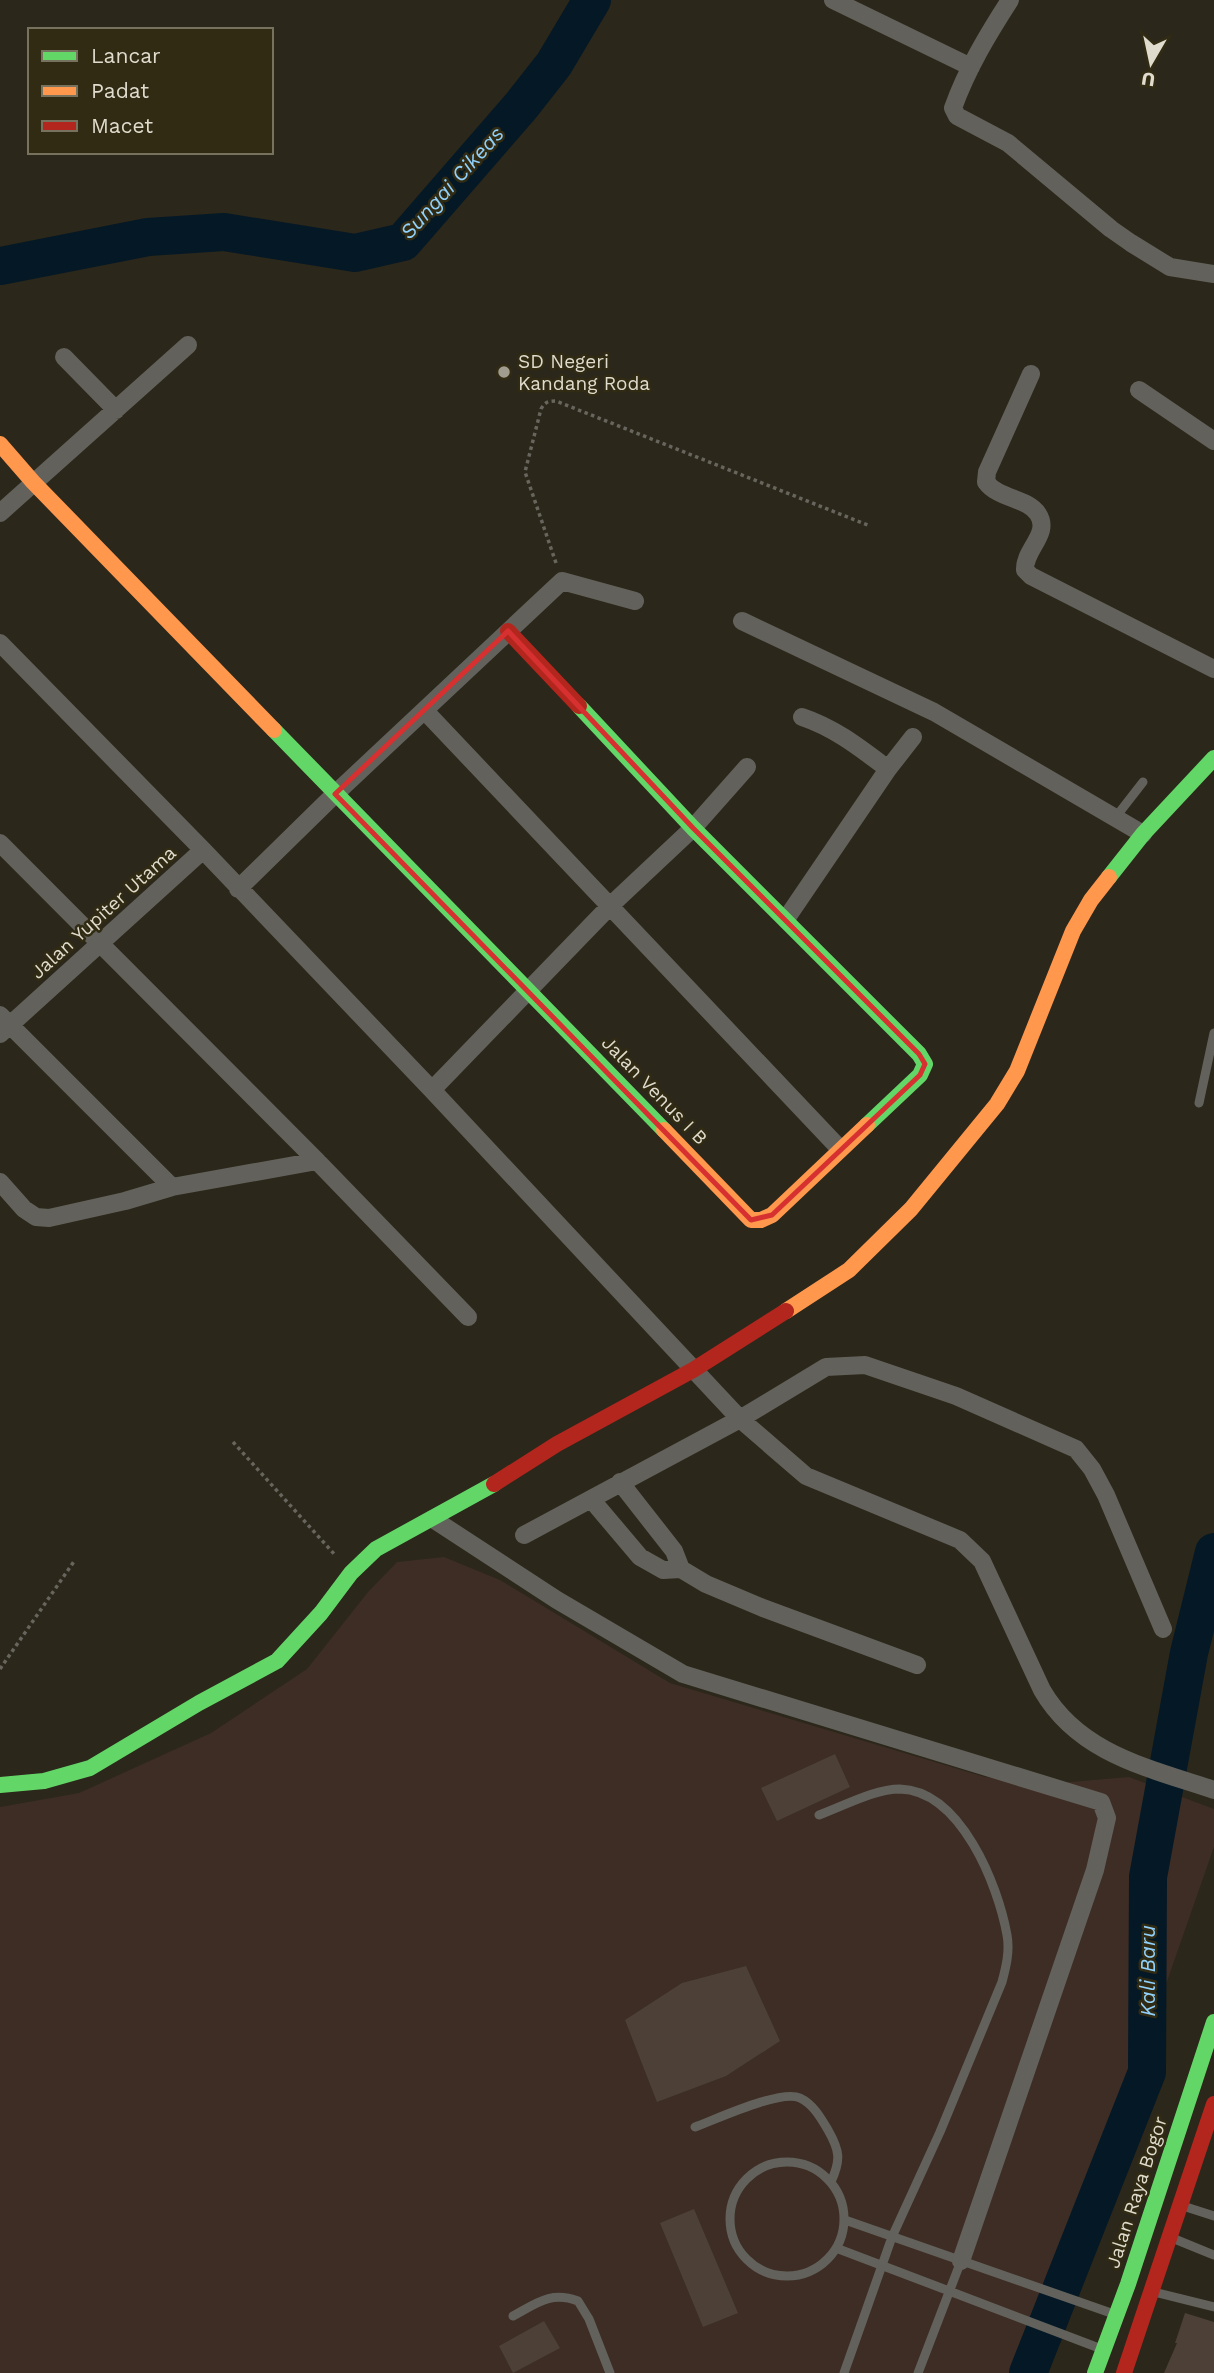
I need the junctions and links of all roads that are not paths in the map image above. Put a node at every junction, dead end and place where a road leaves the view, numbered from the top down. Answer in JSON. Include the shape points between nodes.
{"nodes":[{"id":1,"x":833,"y":0,"type":"edge"},
{"id":2,"x":1010,"y":0,"type":"edge"},
{"id":3,"x":971,"y":67,"type":"junction"},
{"id":4,"x":1214,"y":274,"type":"edge"},
{"id":5,"x":188,"y":345,"type":"dead end"},
{"id":6,"x":64,"y":357,"type":"dead end"},
{"id":7,"x":1031,"y":374,"type":"dead end"},
{"id":8,"x":1139,"y":390,"type":"dead end"},
{"id":9,"x":116,"y":410,"type":"junction"},
{"id":10,"x":1214,"y":441,"type":"edge"},
{"id":11,"x":0,"y":444,"type":"edge"},
{"id":12,"x":33,"y":482,"type":"junction"},
{"id":13,"x":0,"y":513,"type":"edge"},
{"id":14,"x":635,"y":601,"type":"dead end"},
{"id":15,"x":742,"y":621,"type":"dead end"},
{"id":16,"x":509,"y":631,"type":"junction"},
{"id":17,"x":0,"y":643,"type":"edge"},
{"id":18,"x":1214,"y":669,"type":"edge"},
{"id":19,"x":425,"y":711,"type":"junction"},
{"id":20,"x":802,"y":717,"type":"dead end"},
{"id":21,"x":913,"y":737,"type":"dead end"},
{"id":22,"x":1214,"y":758,"type":"edge"},
{"id":23,"x":747,"y":767,"type":"dead end"},
{"id":24,"x":888,"y":769,"type":"junction"},
{"id":25,"x":1143,"y":782,"type":"dead end"},
{"id":26,"x":335,"y":794,"type":"junction"},
{"id":27,"x":1115,"y":818,"type":"junction"},
{"id":28,"x":693,"y":828,"type":"junction"},
{"id":29,"x":1143,"y":834,"type":"junction"},
{"id":30,"x":0,"y":843,"type":"edge"},
{"id":31,"x":203,"y":850,"type":"junction"},
{"id":32,"x":239,"y":889,"type":"junction"},
{"id":33,"x":611,"y":905,"type":"junction"},
{"id":34,"x":786,"y":919,"type":"junction"},
{"id":35,"x":99,"y":944,"type":"junction"},
{"id":36,"x":528,"y":989,"type":"junction"},
{"id":37,"x":3,"y":1024,"type":"edge"},
{"id":38,"x":1214,"y":1033,"type":"edge"},
{"id":39,"x":432,"y":1090,"type":"junction"},
{"id":40,"x":1199,"y":1103,"type":"dead end"},
{"id":41,"x":840,"y":1149,"type":"junction"},
{"id":42,"x":317,"y":1161,"type":"junction"},
{"id":43,"x":0,"y":1182,"type":"edge"},
{"id":44,"x":172,"y":1187,"type":"junction"},
{"id":45,"x":468,"y":1317,"type":"dead end"},
{"id":46,"x":693,"y":1370,"type":"junction"},
{"id":47,"x":740,"y":1419,"type":"junction"},
{"id":48,"x":620,"y":1482,"type":"junction"},
{"id":49,"x":591,"y":1499,"type":"junction"},
{"id":50,"x":433,"y":1519,"type":"junction"},
{"id":51,"x":524,"y":1535,"type":"dead end"},
{"id":52,"x":681,"y":1569,"type":"junction"},
{"id":53,"x":1163,"y":1629,"type":"dead end"},
{"id":54,"x":917,"y":1665,"type":"dead end"},
{"id":55,"x":0,"y":1785,"type":"edge"},
{"id":56,"x":1214,"y":1790,"type":"edge"},
{"id":57,"x":819,"y":1815,"type":"dead end"},
{"id":58,"x":1214,"y":2022,"type":"edge"},
{"id":59,"x":1214,"y":2105,"type":"edge"},
{"id":60,"x":695,"y":2127,"type":"dead end"},
{"id":61,"x":831,"y":2182,"type":"junction"},
{"id":62,"x":1181,"y":2206,"type":"junction"},
{"id":63,"x":1214,"y":2216,"type":"edge"},
{"id":64,"x":845,"y":2220,"type":"junction"},
{"id":65,"x":892,"y":2237,"type":"junction"},
{"id":66,"x":1171,"y":2238,"type":"junction"},
{"id":67,"x":836,"y":2248,"type":"junction"},
{"id":68,"x":1214,"y":2255,"type":"edge"},
{"id":69,"x":968,"y":2264,"type":"junction"},
{"id":70,"x":882,"y":2266,"type":"junction"},
{"id":71,"x":1128,"y":2284,"type":"junction"},
{"id":72,"x":1153,"y":2291,"type":"junction"},
{"id":73,"x":948,"y":2292,"type":"junction"},
{"id":74,"x":1214,"y":2307,"type":"edge"},
{"id":75,"x":1110,"y":2312,"type":"junction"},
{"id":76,"x":513,"y":2316,"type":"dead end"},
{"id":77,"x":1142,"y":2324,"type":"junction"},
{"id":78,"x":1096,"y":2346,"type":"junction"},
{"id":79,"x":1126,"y":2366,"type":"edge"},
{"id":80,"x":610,"y":2373,"type":"edge"},
{"id":81,"x":844,"y":2373,"type":"edge"},
{"id":82,"x":918,"y":2373,"type":"edge"},
{"id":83,"x":1095,"y":2373,"type":"edge"}],
"edges":[{"from":1,"to":3,"type":"street"},
{"from":2,"to":3,"type":"street"},
{"from":3,"to":4,"type":"street","via":[[953,107],[957,116],[1008,143],[1111,229],[1170,267]]},
{"from":5,"to":9,"type":"street"},
{"from":6,"to":9,"type":"street"},
{"from":7,"to":18,"type":"street","via":[[986,472],[991,489],[1035,509],[1042,521],[1025,570]]},
{"from":8,"to":10,"type":"street"},
{"from":9,"to":12,"type":"street"},
{"from":11,"to":12,"type":"main road","name":"Jalan Venus I B"},
{"from":12,"to":13,"type":"street"},
{"from":12,"to":26,"type":"main road","name":"Jalan Venus I B"},
{"from":14,"to":16,"type":"street","via":[[562,581]]},
{"from":15,"to":27,"type":"street","via":[[925,707]]},
{"from":16,"to":19,"type":"street"},
{"from":16,"to":28,"type":"main road"},
{"from":17,"to":31,"type":"street"},
{"from":19,"to":26,"type":"street"},
{"from":19,"to":33,"type":"street"},
{"from":20,"to":24,"type":"street","via":[[840,734]]},
{"from":21,"to":24,"type":"street"},
{"from":22,"to":29,"type":"main road"},
{"from":23,"to":28,"type":"street"},
{"from":24,"to":34,"type":"street"},
{"from":25,"to":27,"type":"lane"},
{"from":26,"to":32,"type":"street"},
{"from":26,"to":36,"type":"main road","name":"Jalan Venus I B"},
{"from":27,"to":29,"type":"street"},
{"from":28,"to":33,"type":"street"},
{"from":28,"to":34,"type":"main road"},
{"from":29,"to":46,"type":"main road","via":[[1091,900],[1073,931],[1017,1071],[997,1104],[912,1209],[849,1270]]},
{"from":30,"to":35,"type":"street"},
{"from":31,"to":32,"type":"street"},
{"from":31,"to":35,"type":"street","name":"Jalan Yupiter Utama"},
{"from":32,"to":39,"type":"street"},
{"from":33,"to":36,"type":"street"},
{"from":33,"to":41,"type":"street"},
{"from":34,"to":41,"type":"main road","via":[[925,1064],[920,1075]]},
{"from":35,"to":37,"type":"street","name":"Jalan Yupiter Utama"},
{"from":35,"to":42,"type":"street"},
{"from":36,"to":39,"type":"street"},
{"from":36,"to":41,"type":"main road","name":"Jalan Venus I B","via":[[751,1220],[772,1215]]},
{"from":37,"to":44,"type":"street"},
{"from":38,"to":40,"type":"lane"},
{"from":39,"to":46,"type":"street"},
{"from":42,"to":44,"type":"street"},
{"from":42,"to":45,"type":"street"},
{"from":43,"to":44,"type":"street","via":[[24,1209],[49,1218]]},
{"from":46,"to":47,"type":"street"},
{"from":46,"to":50,"type":"main road"},
{"from":47,"to":48,"type":"street"},
{"from":47,"to":53,"type":"street","via":[[826,1367],[865,1365],[956,1396],[1076,1449],[1106,1495]]},
{"from":47,"to":56,"type":"street","via":[[806,1476],[960,1540],[982,1561],[1051,1707],[1118,1757]]},
{"from":48,"to":49,"type":"street"},
{"from":48,"to":52,"type":"street","via":[[674,1552]]},
{"from":49,"to":51,"type":"street"},
{"from":49,"to":52,"type":"street","via":[[640,1557],[663,1570]]},
{"from":50,"to":55,"type":"main road","via":[[376,1549],[277,1661],[90,1768],[44,1781]]},
{"from":50,"to":69,"type":"street","via":[[557,1600],[683,1674],[1101,1802],[1107,1818],[1095,1870]]},
{"from":52,"to":54,"type":"street","via":[[763,1608]]},
{"from":57,"to":65,"type":"lane","via":[[900,1789],[938,1801],[970,1838],[993,1885],[1007,1937],[1002,1982]]},
{"from":58,"to":71,"type":"main road","name":"Jalan Raya Bogor"},
{"from":59,"to":62,"type":"main road"},
{"from":60,"to":61,"type":"lane","via":[[781,2095],[797,2096],[821,2117],[837,2149],[838,2166]]},
{"from":61,"to":64,"type":"lane"},
{"from":61,"to":67,"type":"lane","via":[[811,2167],[786,2162],[762,2168],[737,2194],[730,2229],[740,2252],[758,2269],[781,2277],[806,2274],[827,2261]]},
{"from":62,"to":63,"type":"lane"},
{"from":62,"to":66,"type":"main road"},
{"from":64,"to":65,"type":"lane"},
{"from":64,"to":67,"type":"lane"},
{"from":65,"to":69,"type":"lane"},
{"from":65,"to":70,"type":"lane"},
{"from":66,"to":68,"type":"lane"},
{"from":66,"to":72,"type":"main road"},
{"from":67,"to":70,"type":"lane"},
{"from":69,"to":73,"type":"lane"},
{"from":69,"to":75,"type":"lane"},
{"from":70,"to":73,"type":"lane"},
{"from":70,"to":81,"type":"lane"},
{"from":71,"to":72,"type":"lane"},
{"from":71,"to":75,"type":"main road","name":"Jalan Raya Bogor"},
{"from":72,"to":74,"type":"lane"},
{"from":72,"to":77,"type":"main road"},
{"from":73,"to":78,"type":"lane"},
{"from":73,"to":82,"type":"lane"},
{"from":75,"to":77,"type":"lane"},
{"from":75,"to":78,"type":"main road","name":"Jalan Raya Bogor"},
{"from":76,"to":80,"type":"lane","via":[[550,2297],[579,2301]]},
{"from":77,"to":79,"type":"main road"},
{"from":78,"to":79,"type":"lane"},
{"from":78,"to":83,"type":"main road","name":"Jalan Raya Bogor"}]}
